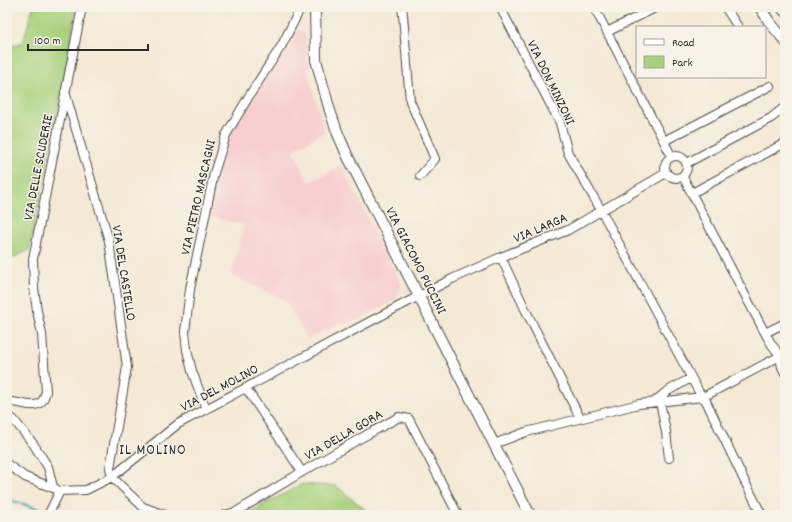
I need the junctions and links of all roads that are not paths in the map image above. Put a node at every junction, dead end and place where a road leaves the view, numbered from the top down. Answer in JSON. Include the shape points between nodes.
{"nodes":[{"id":1,"x":82,"y":7,"type":"edge"},
{"id":2,"x":301,"y":7,"type":"edge"},
{"id":3,"x":315,"y":7,"type":"edge"},
{"id":4,"x":402,"y":7,"type":"edge"},
{"id":5,"x":500,"y":7,"type":"edge"},
{"id":6,"x":594,"y":7,"type":"edge"},
{"id":7,"x":656,"y":7,"type":"edge"},
{"id":8,"x":725,"y":7,"type":"edge"},
{"id":9,"x":760,"y":7,"type":"edge"},
{"id":10,"x":764,"y":7,"type":"edge"},
{"id":11,"x":784,"y":7,"type":"edge"},
{"id":12,"x":785,"y":12,"type":"edge"},
{"id":13,"x":737,"y":26,"type":"edge"},
{"id":14,"x":607,"y":32,"type":"junction"},
{"id":15,"x":785,"y":32,"type":"edge"},
{"id":16,"x":785,"y":41,"type":"edge"},
{"id":17,"x":770,"y":86,"type":"dead end"},
{"id":18,"x":66,"y":92,"type":"junction"},
{"id":19,"x":785,"y":107,"type":"edge"},
{"id":20,"x":785,"y":115,"type":"edge"},
{"id":21,"x":771,"y":118,"type":"junction"},
{"id":22,"x":664,"y":141,"type":"junction"},
{"id":23,"x":785,"y":144,"type":"edge"},
{"id":24,"x":672,"y":157,"type":"junction"},
{"id":25,"x":687,"y":163,"type":"junction"},
{"id":26,"x":666,"y":173,"type":"junction"},
{"id":27,"x":420,"y":176,"type":"dead end"},
{"id":28,"x":683,"y":177,"type":"junction"},
{"id":29,"x":692,"y":193,"type":"junction"},
{"id":30,"x":602,"y":210,"type":"junction"},
{"id":31,"x":501,"y":257,"type":"junction"},
{"id":32,"x":420,"y":296,"type":"junction"},
{"id":33,"x":785,"y":324,"type":"edge"},
{"id":34,"x":765,"y":333,"type":"junction"},
{"id":35,"x":782,"y":358,"type":"edge"},
{"id":36,"x":785,"y":373,"type":"edge"},
{"id":37,"x":691,"y":378,"type":"junction"},
{"id":38,"x":246,"y":388,"type":"junction"},
{"id":39,"x":703,"y":397,"type":"junction"},
{"id":40,"x":7,"y":402,"type":"edge"},
{"id":41,"x":657,"y":402,"type":"junction"},
{"id":42,"x":206,"y":409,"type":"junction"},
{"id":43,"x":7,"y":415,"type":"edge"},
{"id":44,"x":580,"y":418,"type":"junction"},
{"id":45,"x":494,"y":444,"type":"junction"},
{"id":46,"x":669,"y":458,"type":"dead end"},
{"id":47,"x":7,"y":464,"type":"edge"},
{"id":48,"x":302,"y":472,"type":"junction"},
{"id":49,"x":112,"y":477,"type":"junction"},
{"id":50,"x":53,"y":487,"type":"junction"},
{"id":51,"x":58,"y":494,"type":"junction"},
{"id":52,"x":48,"y":515,"type":"edge"},
{"id":53,"x":165,"y":515,"type":"edge"},
{"id":54,"x":225,"y":515,"type":"edge"},
{"id":55,"x":458,"y":515,"type":"edge"},
{"id":56,"x":530,"y":515,"type":"edge"},
{"id":57,"x":762,"y":515,"type":"edge"}],
"edges":[{"from":1,"to":18,"type":"street","name":"VIA DEL CASTELLO"},
{"from":2,"to":42,"type":"street","name":"VIA PIETRO MASCAGNI","via":[[282,45],[226,135],[214,173],[190,289],[185,332],[192,371]]},
{"from":3,"to":32,"type":"street","name":"VIA GIACOMO PUCCINI","via":[[316,60],[338,134]]},
{"from":4,"to":27,"type":"street","via":[[410,101],[435,159]]},
{"from":5,"to":30,"type":"street","name":"VIA DON MINZONI","via":[[560,123],[568,153]]},
{"from":6,"to":14,"type":"street"},
{"from":7,"to":14,"type":"street"},
{"from":8,"to":13,"type":"street"},
{"from":9,"to":16,"type":"street"},
{"from":10,"to":15,"type":"street"},
{"from":11,"to":12,"type":"street","via":[[782,11]]},
{"from":14,"to":22,"type":"street"},
{"from":17,"to":22,"type":"street"},
{"from":18,"to":40,"type":"street","name":"VIA DELLE SCUDERIE","via":[[33,259],[46,392],[43,401],[38,404]]},
{"from":18,"to":49,"type":"street","name":"VIA DEL CASTELLO","via":[[109,241],[127,368],[110,468]]},
{"from":19,"to":21,"type":"street"},
{"from":20,"to":21,"type":"street"},
{"from":21,"to":25,"type":"street"},
{"from":22,"to":24,"type":"street"},
{"from":23,"to":29,"type":"street"},
{"from":24,"to":25,"type":"street","via":[[681,157]]},
{"from":24,"to":26,"type":"street","via":[[665,165]]},
{"from":25,"to":28,"type":"street","via":[[687,171]]},
{"from":26,"to":28,"type":"street","via":[[676,179]]},
{"from":26,"to":30,"type":"street","name":"VIA LARGA"},
{"from":28,"to":29,"type":"street"},
{"from":29,"to":34,"type":"street"},
{"from":30,"to":31,"type":"street","name":"VIA LARGA","via":[[568,230]]},
{"from":30,"to":37,"type":"street","name":"VIA DON MINZONI"},
{"from":31,"to":32,"type":"street","name":"VIA LARGA"},
{"from":31,"to":44,"type":"street"},
{"from":32,"to":38,"type":"street","name":"VIA DEL MOLINO"},
{"from":32,"to":45,"type":"street","name":"VIA GIACOMO PUCCINI"},
{"from":33,"to":34,"type":"street"},
{"from":34,"to":35,"type":"street"},
{"from":35,"to":36,"type":"street"},
{"from":35,"to":39,"type":"street"},
{"from":37,"to":39,"type":"street","name":"VIA DON MINZONI"},
{"from":37,"to":41,"type":"street","via":[[666,392]]},
{"from":38,"to":42,"type":"street","name":"VIA DEL MOLINO"},
{"from":38,"to":48,"type":"street"},
{"from":39,"to":41,"type":"street"},
{"from":39,"to":57,"type":"street","name":"VIA DON MINZONI"},
{"from":41,"to":44,"type":"street"},
{"from":41,"to":46,"type":"street","via":[[666,432]]},
{"from":42,"to":49,"type":"street","name":"VIA DEL MOLINO","via":[[178,424]]},
{"from":43,"to":50,"type":"street","via":[[34,445],[48,467]]},
{"from":44,"to":45,"type":"street","via":[[526,432]]},
{"from":45,"to":56,"type":"street","name":"VIA GIACOMO PUCCINI"},
{"from":47,"to":50,"type":"street","via":[[25,477]]},
{"from":48,"to":54,"type":"street","via":[[236,512]]},
{"from":48,"to":55,"type":"street","name":"VIA DELLA GORA","via":[[399,417],[409,419]]},
{"from":49,"to":51,"type":"street","name":"VIA DEL MOLINO","via":[[86,490]]},
{"from":49,"to":53,"type":"street","via":[[143,507]]},
{"from":50,"to":51,"type":"street"},
{"from":51,"to":52,"type":"street"}]}
